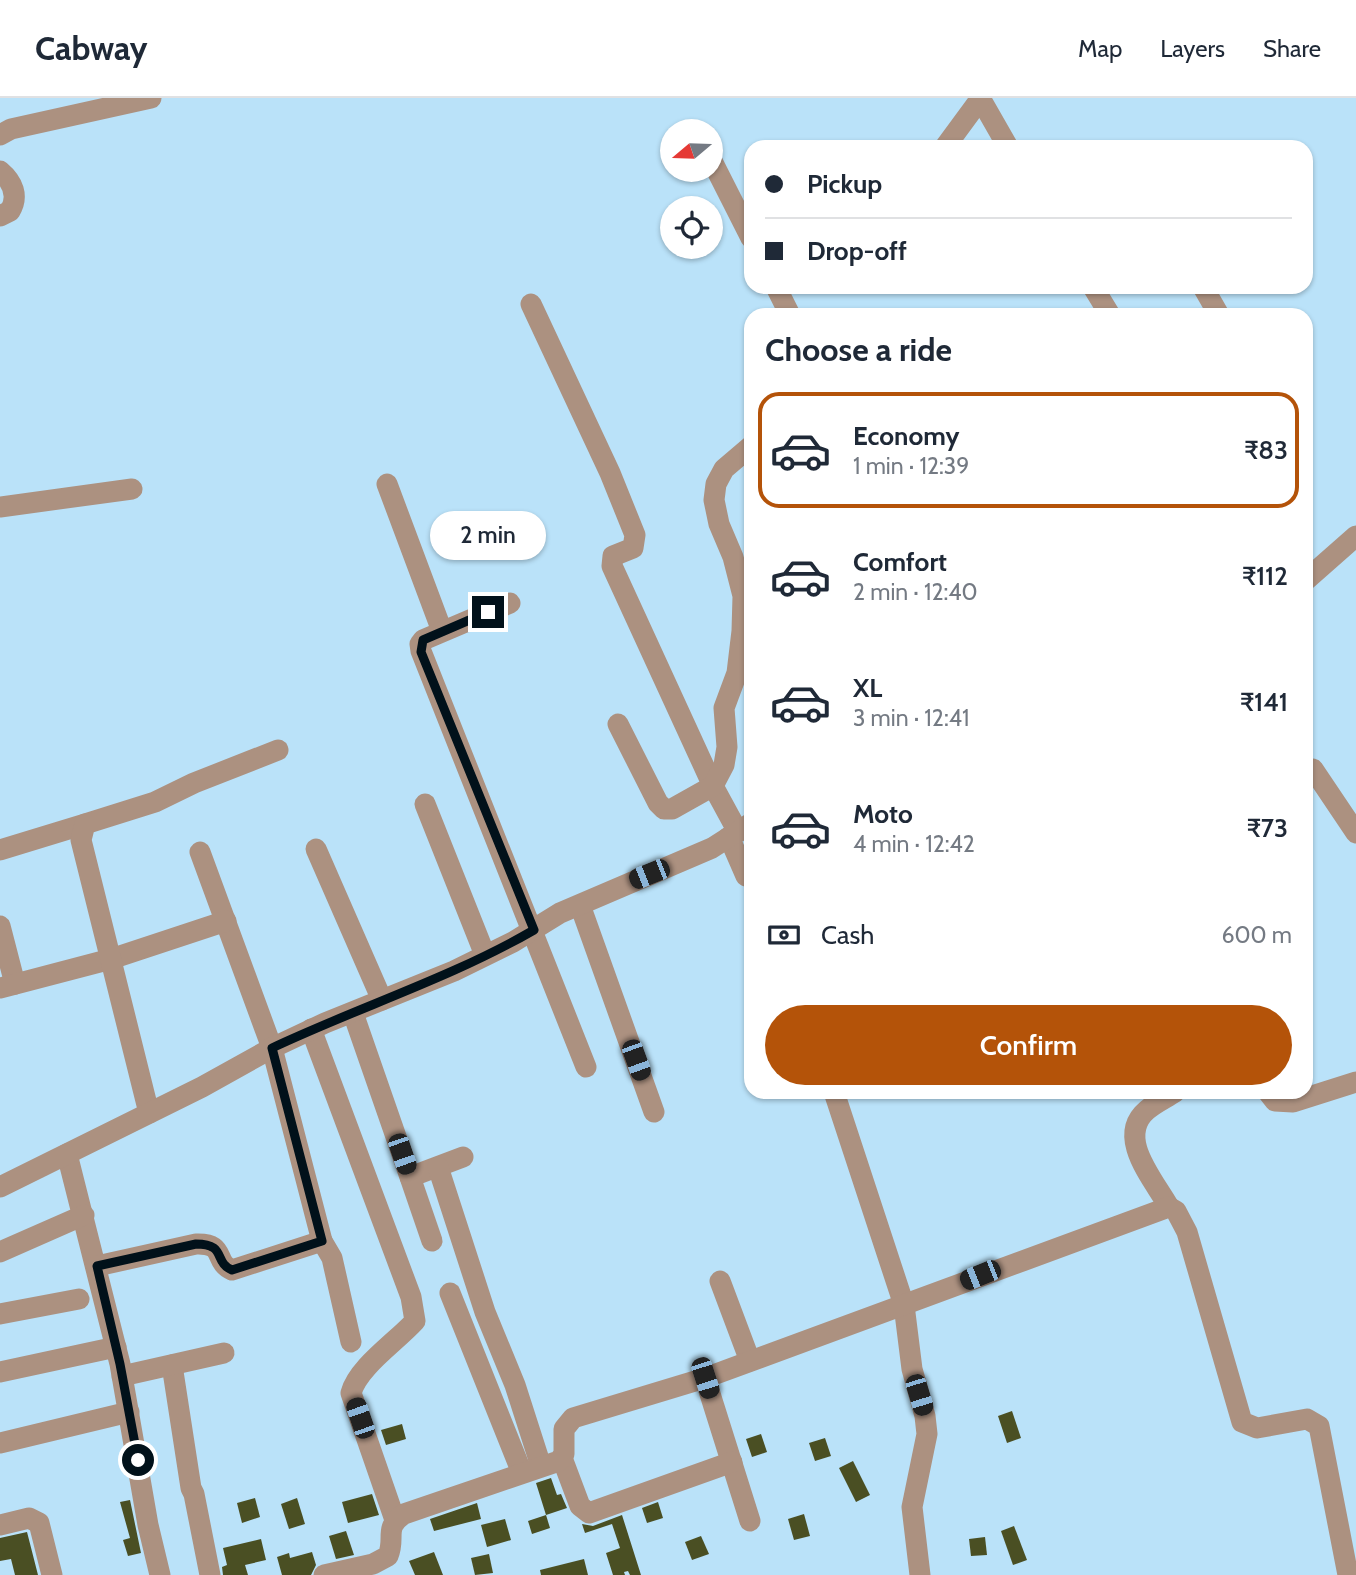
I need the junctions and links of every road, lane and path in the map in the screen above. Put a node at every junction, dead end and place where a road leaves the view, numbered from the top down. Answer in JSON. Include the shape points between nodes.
{"nodes":[{"id":1,"x":151,"y":98,"type":"edge"},
{"id":2,"x":980,"y":98,"type":"edge"},
{"id":3,"x":0,"y":135,"type":"edge"},
{"id":4,"x":950,"y":140,"type":"edge"},
{"id":5,"x":1004,"y":140,"type":"edge"},
{"id":6,"x":0,"y":172,"type":"edge"},
{"id":7,"x":722,"y":182,"type":"edge"},
{"id":8,"x":0,"y":216,"type":"edge"},
{"id":9,"x":744,"y":224,"type":"edge"},
{"id":10,"x":531,"y":304,"type":"dead end"},
{"id":11,"x":744,"y":452,"type":"edge"},
{"id":12,"x":387,"y":484,"type":"dead end"},
{"id":13,"x":132,"y":488,"type":"dead end"},
{"id":14,"x":0,"y":507,"type":"edge"},
{"id":15,"x":1356,"y":536,"type":"edge"},
{"id":16,"x":1313,"y":574,"type":"edge"},
{"id":17,"x":510,"y":603,"type":"dead end"},
{"id":18,"x":442,"y":631,"type":"junction"},
{"id":19,"x":618,"y":724,"type":"dead end"},
{"id":20,"x":278,"y":750,"type":"dead end"},
{"id":21,"x":1313,"y":770,"type":"edge"},
{"id":22,"x":713,"y":786,"type":"junction"},
{"id":23,"x":425,"y":804,"type":"dead end"},
{"id":24,"x":85,"y":824,"type":"junction"},
{"id":25,"x":739,"y":830,"type":"edge"},
{"id":26,"x":1356,"y":833,"type":"edge"},
{"id":27,"x":316,"y":849,"type":"dead end"},
{"id":28,"x":0,"y":850,"type":"edge"},
{"id":29,"x":200,"y":852,"type":"dead end"},
{"id":30,"x":744,"y":863,"type":"edge"},
{"id":31,"x":580,"y":905,"type":"junction"},
{"id":32,"x":226,"y":921,"type":"junction"},
{"id":33,"x":0,"y":926,"type":"edge"},
{"id":34,"x":534,"y":930,"type":"junction"},
{"id":35,"x":485,"y":955,"type":"junction"},
{"id":36,"x":111,"y":959,"type":"junction"},
{"id":37,"x":7,"y":986,"type":"edge"},
{"id":38,"x":382,"y":1000,"type":"junction"},
{"id":39,"x":353,"y":1013,"type":"junction"},
{"id":40,"x":310,"y":1029,"type":"junction"},
{"id":41,"x":272,"y":1048,"type":"junction"},
{"id":42,"x":586,"y":1067,"type":"dead end"},
{"id":43,"x":1356,"y":1082,"type":"edge"},
{"id":44,"x":1313,"y":1096,"type":"edge"},
{"id":45,"x":836,"y":1099,"type":"edge"},
{"id":46,"x":1164,"y":1099,"type":"edge"},
{"id":47,"x":1273,"y":1099,"type":"edge"},
{"id":48,"x":1302,"y":1099,"type":"edge"},
{"id":49,"x":654,"y":1112,"type":"dead end"},
{"id":50,"x":149,"y":1113,"type":"junction"},
{"id":51,"x":67,"y":1154,"type":"junction"},
{"id":52,"x":463,"y":1157,"type":"dead end"},
{"id":53,"x":438,"y":1167,"type":"junction"},
{"id":54,"x":410,"y":1177,"type":"junction"},
{"id":55,"x":0,"y":1187,"type":"edge"},
{"id":56,"x":1169,"y":1207,"type":"junction"},
{"id":57,"x":85,"y":1215,"type":"junction"},
{"id":58,"x":322,"y":1241,"type":"junction"},
{"id":59,"x":432,"y":1241,"type":"dead end"},
{"id":60,"x":0,"y":1252,"type":"edge"},
{"id":61,"x":97,"y":1266,"type":"junction"},
{"id":62,"x":720,"y":1281,"type":"dead end"},
{"id":63,"x":450,"y":1293,"type":"dead end"},
{"id":64,"x":79,"y":1299,"type":"dead end"},
{"id":65,"x":904,"y":1305,"type":"junction"},
{"id":66,"x":0,"y":1314,"type":"edge"},
{"id":67,"x":351,"y":1342,"type":"dead end"},
{"id":68,"x":116,"y":1347,"type":"junction"},
{"id":69,"x":224,"y":1353,"type":"dead end"},
{"id":70,"x":750,"y":1361,"type":"junction"},
{"id":71,"x":172,"y":1365,"type":"junction"},
{"id":72,"x":0,"y":1372,"type":"edge"},
{"id":73,"x":122,"y":1376,"type":"junction"},
{"id":74,"x":705,"y":1378,"type":"junction"},
{"id":75,"x":129,"y":1412,"type":"junction"},
{"id":76,"x":0,"y":1443,"type":"edge"},
{"id":77,"x":562,"y":1458,"type":"junction"},
{"id":78,"x":732,"y":1462,"type":"junction"},
{"id":79,"x":532,"y":1469,"type":"junction"},
{"id":80,"x":396,"y":1520,"type":"junction"},
{"id":81,"x":750,"y":1521,"type":"dead end"},
{"id":82,"x":0,"y":1525,"type":"edge"},
{"id":83,"x":52,"y":1575,"type":"edge"},
{"id":84,"x":160,"y":1575,"type":"edge"},
{"id":85,"x":210,"y":1575,"type":"edge"},
{"id":86,"x":324,"y":1575,"type":"edge"},
{"id":87,"x":920,"y":1575,"type":"edge"},
{"id":88,"x":1348,"y":1575,"type":"edge"}],
"edges":[{"from":1,"to":3,"type":"street"},
{"from":2,"to":4,"type":"street"},
{"from":2,"to":5,"type":"street"},
{"from":6,"to":8,"type":"street","via":[[15,197],[10,211]]},
{"from":7,"to":9,"type":"street"},
{"from":10,"to":22,"type":"street","via":[[635,535],[633,548],[613,556],[612,566]]},
{"from":11,"to":22,"type":"street","via":[[724,469],[714,500],[743,607],[737,673],[724,708],[724,765]]},
{"from":12,"to":18,"type":"street"},
{"from":13,"to":14,"type":"street"},
{"from":15,"to":16,"type":"street"},
{"from":17,"to":18,"type":"street"},
{"from":18,"to":34,"type":"street","via":[[423,640],[421,652]]},
{"from":19,"to":22,"type":"street","via":[[661,807],[671,809]]},
{"from":20,"to":24,"type":"street","via":[[155,802]]},
{"from":21,"to":26,"type":"street"},
{"from":22,"to":25,"type":"street"},
{"from":23,"to":35,"type":"street"},
{"from":24,"to":28,"type":"street"},
{"from":24,"to":36,"type":"street","via":[[81,840]]},
{"from":25,"to":30,"type":"street"},
{"from":25,"to":31,"type":"street","via":[[712,848]]},
{"from":27,"to":38,"type":"street"},
{"from":29,"to":32,"type":"street"},
{"from":31,"to":34,"type":"street"},
{"from":31,"to":49,"type":"street"},
{"from":32,"to":36,"type":"street"},
{"from":32,"to":41,"type":"street"},
{"from":33,"to":37,"type":"street"},
{"from":34,"to":35,"type":"street"},
{"from":34,"to":42,"type":"street"},
{"from":35,"to":38,"type":"street"},
{"from":36,"to":37,"type":"street"},
{"from":36,"to":50,"type":"street"},
{"from":38,"to":39,"type":"street"},
{"from":39,"to":40,"type":"street"},
{"from":39,"to":54,"type":"street"},
{"from":40,"to":41,"type":"street"},
{"from":40,"to":80,"type":"street","via":[[411,1297],[415,1321],[363,1371],[351,1393]]},
{"from":41,"to":50,"type":"street"},
{"from":41,"to":58,"type":"street"},
{"from":43,"to":44,"type":"street"},
{"from":45,"to":65,"type":"street"},
{"from":46,"to":56,"type":"street","via":[[1137,1121],[1134,1134],[1139,1155]]},
{"from":47,"to":48,"type":"street"},
{"from":50,"to":51,"type":"street"},
{"from":51,"to":55,"type":"street"},
{"from":51,"to":57,"type":"street"},
{"from":52,"to":53,"type":"street"},
{"from":53,"to":54,"type":"street"},
{"from":53,"to":79,"type":"street","via":[[485,1312],[515,1385]]},
{"from":54,"to":59,"type":"street"},
{"from":56,"to":65,"type":"street"},
{"from":56,"to":88,"type":"street","via":[[1183,1221],[1242,1422],[1257,1428],[1307,1419],[1319,1426]]},
{"from":57,"to":60,"type":"street"},
{"from":57,"to":61,"type":"street"},
{"from":58,"to":61,"type":"street","via":[[232,1270],[208,1244]]},
{"from":58,"to":67,"type":"street","via":[[332,1258]]},
{"from":61,"to":68,"type":"street"},
{"from":62,"to":70,"type":"street"},
{"from":63,"to":79,"type":"street"},
{"from":64,"to":66,"type":"street"},
{"from":65,"to":70,"type":"street"},
{"from":65,"to":87,"type":"street","via":[[908,1350],[927,1434],[912,1507]]},
{"from":68,"to":72,"type":"street"},
{"from":68,"to":73,"type":"street"},
{"from":69,"to":71,"type":"street"},
{"from":70,"to":74,"type":"street"},
{"from":71,"to":73,"type":"street"},
{"from":71,"to":85,"type":"street"},
{"from":73,"to":75,"type":"street"},
{"from":74,"to":77,"type":"street","via":[[573,1418],[564,1429]]},
{"from":74,"to":78,"type":"street"},
{"from":75,"to":76,"type":"street"},
{"from":75,"to":84,"type":"street"},
{"from":77,"to":78,"type":"street","via":[[580,1506],[589,1513]]},
{"from":77,"to":79,"type":"street"},
{"from":78,"to":81,"type":"street"},
{"from":79,"to":80,"type":"street"},
{"from":80,"to":86,"type":"street","via":[[390,1530],[388,1556]]},
{"from":82,"to":83,"type":"street","via":[[29,1518],[39,1522]]}]}
